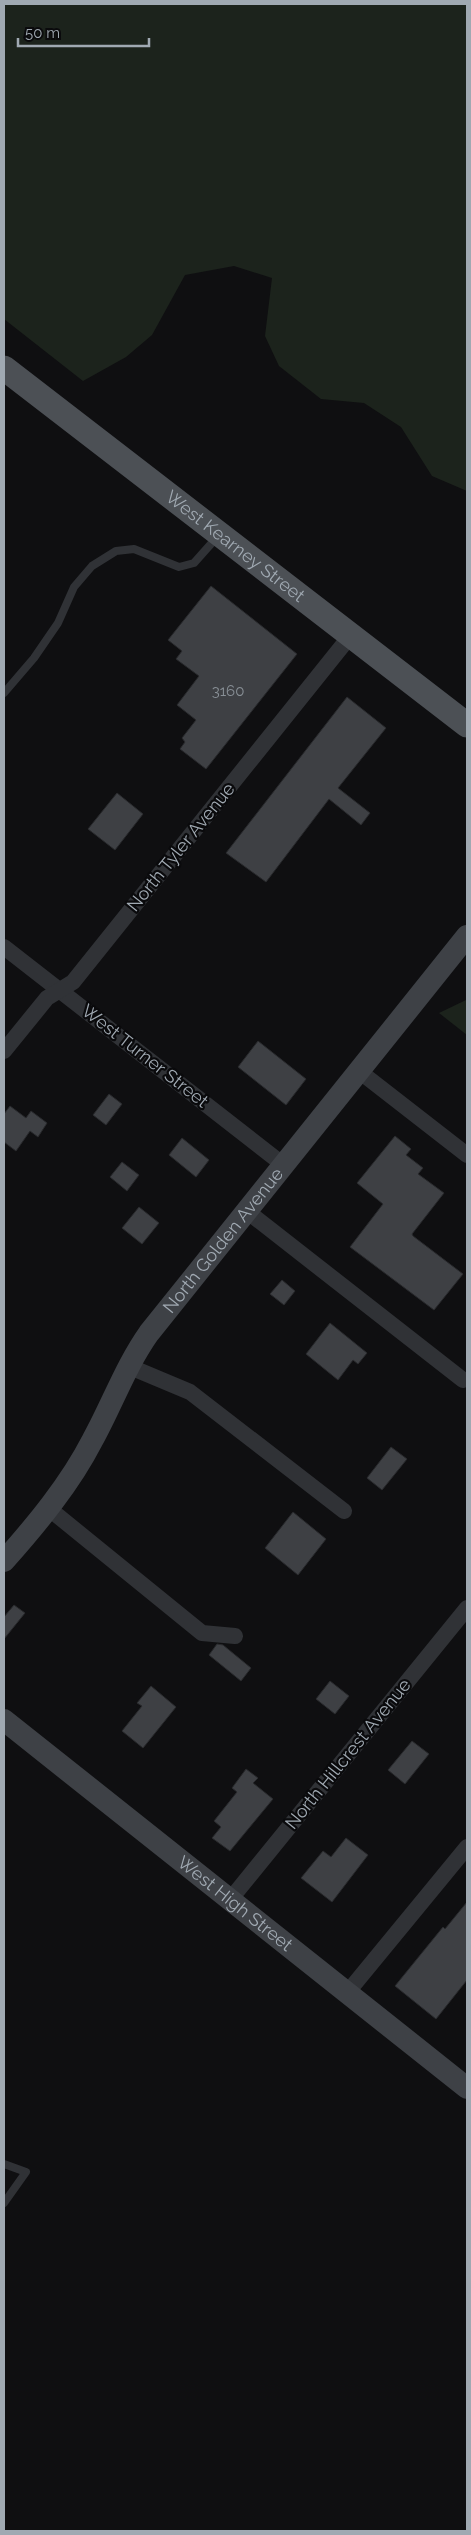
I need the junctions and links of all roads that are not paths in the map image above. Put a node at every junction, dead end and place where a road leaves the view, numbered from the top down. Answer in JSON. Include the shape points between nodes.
{"nodes":[{"id":1,"x":4,"y":368,"type":"edge"},
{"id":2,"x":219,"y":534,"type":"junction"},
{"id":3,"x":351,"y":635,"type":"junction"},
{"id":4,"x":4,"y":694,"type":"edge"},
{"id":5,"x":467,"y":725,"type":"edge"},
{"id":6,"x":467,"y":936,"type":"edge"},
{"id":7,"x":4,"y":947,"type":"edge"},
{"id":8,"x":60,"y":989,"type":"junction"},
{"id":9,"x":4,"y":1052,"type":"edge"},
{"id":10,"x":359,"y":1072,"type":"junction"},
{"id":11,"x":467,"y":1155,"type":"edge"},
{"id":12,"x":285,"y":1166,"type":"junction"},
{"id":13,"x":248,"y":1212,"type":"junction"},
{"id":14,"x":128,"y":1366,"type":"junction"},
{"id":15,"x":463,"y":1380,"type":"dead end"},
{"id":16,"x":48,"y":1508,"type":"junction"},
{"id":17,"x":344,"y":1512,"type":"dead end"},
{"id":18,"x":4,"y":1561,"type":"edge"},
{"id":19,"x":467,"y":1608,"type":"edge"},
{"id":20,"x":235,"y":1636,"type":"dead end"},
{"id":21,"x":4,"y":1720,"type":"edge"},
{"id":22,"x":467,"y":1847,"type":"edge"},
{"id":23,"x":229,"y":1901,"type":"junction"},
{"id":24,"x":348,"y":1993,"type":"junction"},
{"id":25,"x":467,"y":2088,"type":"edge"},
{"id":26,"x":4,"y":2164,"type":"edge"},
{"id":27,"x":4,"y":2203,"type":"edge"}],
"edges":[{"from":1,"to":2,"type":"main road","name":"West Kearney Street"},
{"from":2,"to":3,"type":"main road","name":"West Kearney Street"},
{"from":2,"to":4,"type":"lane","via":[[194,563],[178,568],[134,549],[116,551],[92,566],[74,587],[58,623],[34,658]]},
{"from":3,"to":5,"type":"main road","name":"West Kearney Street"},
{"from":3,"to":8,"type":"street","name":"North Tyler Avenue","via":[[73,982]]},
{"from":6,"to":10,"type":"street","name":"North Golden Avenue"},
{"from":7,"to":8,"type":"street","name":"West Turner Street"},
{"from":8,"to":9,"type":"street","name":"North Tyler Avenue","via":[[47,998]]},
{"from":8,"to":12,"type":"street","name":"West Turner Street"},
{"from":10,"to":11,"type":"street"},
{"from":10,"to":12,"type":"street","name":"North Golden Avenue"},
{"from":12,"to":13,"type":"street","name":"North Golden Avenue"},
{"from":13,"to":14,"type":"street","name":"North Golden Avenue","via":[[149,1333]]},
{"from":13,"to":15,"type":"street"},
{"from":14,"to":16,"type":"street","name":"North Golden Avenue","via":[[92,1441]]},
{"from":14,"to":17,"type":"street","via":[[190,1392]]},
{"from":16,"to":18,"type":"street","name":"North Golden Avenue"},
{"from":16,"to":20,"type":"street","via":[[202,1633]]},
{"from":19,"to":23,"type":"street","name":"North Hillcrest Avenue"},
{"from":21,"to":23,"type":"street","name":"West High Street"},
{"from":22,"to":24,"type":"street"},
{"from":23,"to":24,"type":"street","name":"West High Street"},
{"from":24,"to":25,"type":"street","name":"West High Street"},
{"from":26,"to":27,"type":"lane","via":[[26,2172]]}]}
